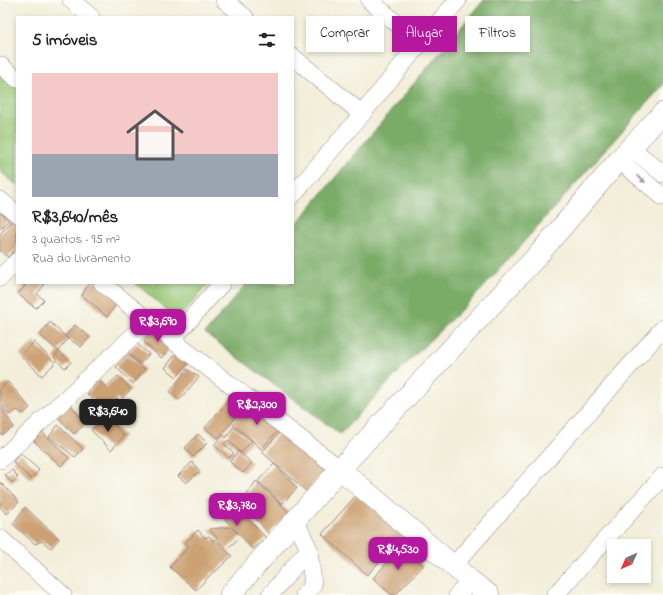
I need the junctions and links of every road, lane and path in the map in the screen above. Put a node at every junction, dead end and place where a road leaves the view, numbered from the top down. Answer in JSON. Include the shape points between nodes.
{"nodes":[{"id":1,"x":71,"y":0,"type":"edge"},
{"id":2,"x":224,"y":0,"type":"edge"},
{"id":3,"x":369,"y":0,"type":"edge"},
{"id":4,"x":458,"y":0,"type":"edge"},
{"id":5,"x":90,"y":16,"type":"edge"},
{"id":6,"x":244,"y":16,"type":"edge"},
{"id":7,"x":444,"y":16,"type":"edge"},
{"id":8,"x":392,"y":19,"type":"edge"},
{"id":9,"x":413,"y":52,"type":"edge"},
{"id":10,"x":294,"y":58,"type":"edge"},
{"id":11,"x":0,"y":65,"type":"edge"},
{"id":12,"x":16,"y":78,"type":"edge"},
{"id":13,"x":663,"y":113,"type":"edge"},
{"id":14,"x":362,"y":114,"type":"junction"},
{"id":15,"x":625,"y":154,"type":"junction"},
{"id":16,"x":663,"y":174,"type":"edge"},
{"id":17,"x":294,"y":190,"type":"edge"},
{"id":18,"x":663,"y":197,"type":"edge"},
{"id":19,"x":0,"y":200,"type":"edge"},
{"id":20,"x":16,"y":213,"type":"edge"},
{"id":21,"x":16,"y":262,"type":"edge"},
{"id":22,"x":0,"y":278,"type":"edge"},
{"id":23,"x":103,"y":284,"type":"edge"},
{"id":24,"x":221,"y":284,"type":"edge"},
{"id":25,"x":149,"y":321,"type":"junction"},
{"id":26,"x":663,"y":328,"type":"edge"},
{"id":27,"x":172,"y":340,"type":"junction"},
{"id":28,"x":0,"y":460,"type":"edge"},
{"id":29,"x":340,"y":469,"type":"junction"},
{"id":30,"x":663,"y":476,"type":"edge"},
{"id":31,"x":295,"y":520,"type":"junction"},
{"id":32,"x":0,"y":538,"type":"edge"},
{"id":33,"x":308,"y":549,"type":"junction"},
{"id":34,"x":453,"y":566,"type":"junction"},
{"id":35,"x":464,"y":588,"type":"edge"},
{"id":36,"x":63,"y":595,"type":"edge"},
{"id":37,"x":230,"y":595,"type":"edge"},
{"id":38,"x":270,"y":595,"type":"edge"},
{"id":39,"x":304,"y":595,"type":"edge"},
{"id":40,"x":489,"y":595,"type":"edge"},
{"id":41,"x":555,"y":595,"type":"edge"}],
"edges":[{"from":1,"to":5,"type":"street"},
{"from":2,"to":6,"type":"street"},
{"from":3,"to":8,"type":"street"},
{"from":4,"to":7,"type":"street"},
{"from":9,"to":14,"type":"street"},
{"from":10,"to":14,"type":"street"},
{"from":11,"to":12,"type":"street"},
{"from":13,"to":15,"type":"main road"},
{"from":14,"to":17,"type":"street"},
{"from":15,"to":16,"type":"street"},
{"from":15,"to":18,"type":"street","one_way":true},
{"from":15,"to":29,"type":"main road","via":[[538,255]]},
{"from":19,"to":20,"type":"street"},
{"from":21,"to":22,"type":"street"},
{"from":23,"to":25,"type":"street"},
{"from":24,"to":27,"type":"street"},
{"from":25,"to":27,"type":"street"},
{"from":25,"to":28,"type":"street"},
{"from":26,"to":34,"type":"street"},
{"from":27,"to":29,"type":"street"},
{"from":29,"to":31,"type":"main road"},
{"from":29,"to":34,"type":"main road"},
{"from":30,"to":41,"type":"street"},
{"from":31,"to":33,"type":"street"},
{"from":31,"to":37,"type":"main road"},
{"from":32,"to":36,"type":"street"},
{"from":33,"to":38,"type":"street"},
{"from":33,"to":39,"type":"street","via":[[312,585]]},
{"from":34,"to":35,"type":"main road"},
{"from":35,"to":40,"type":"main road"}]}
